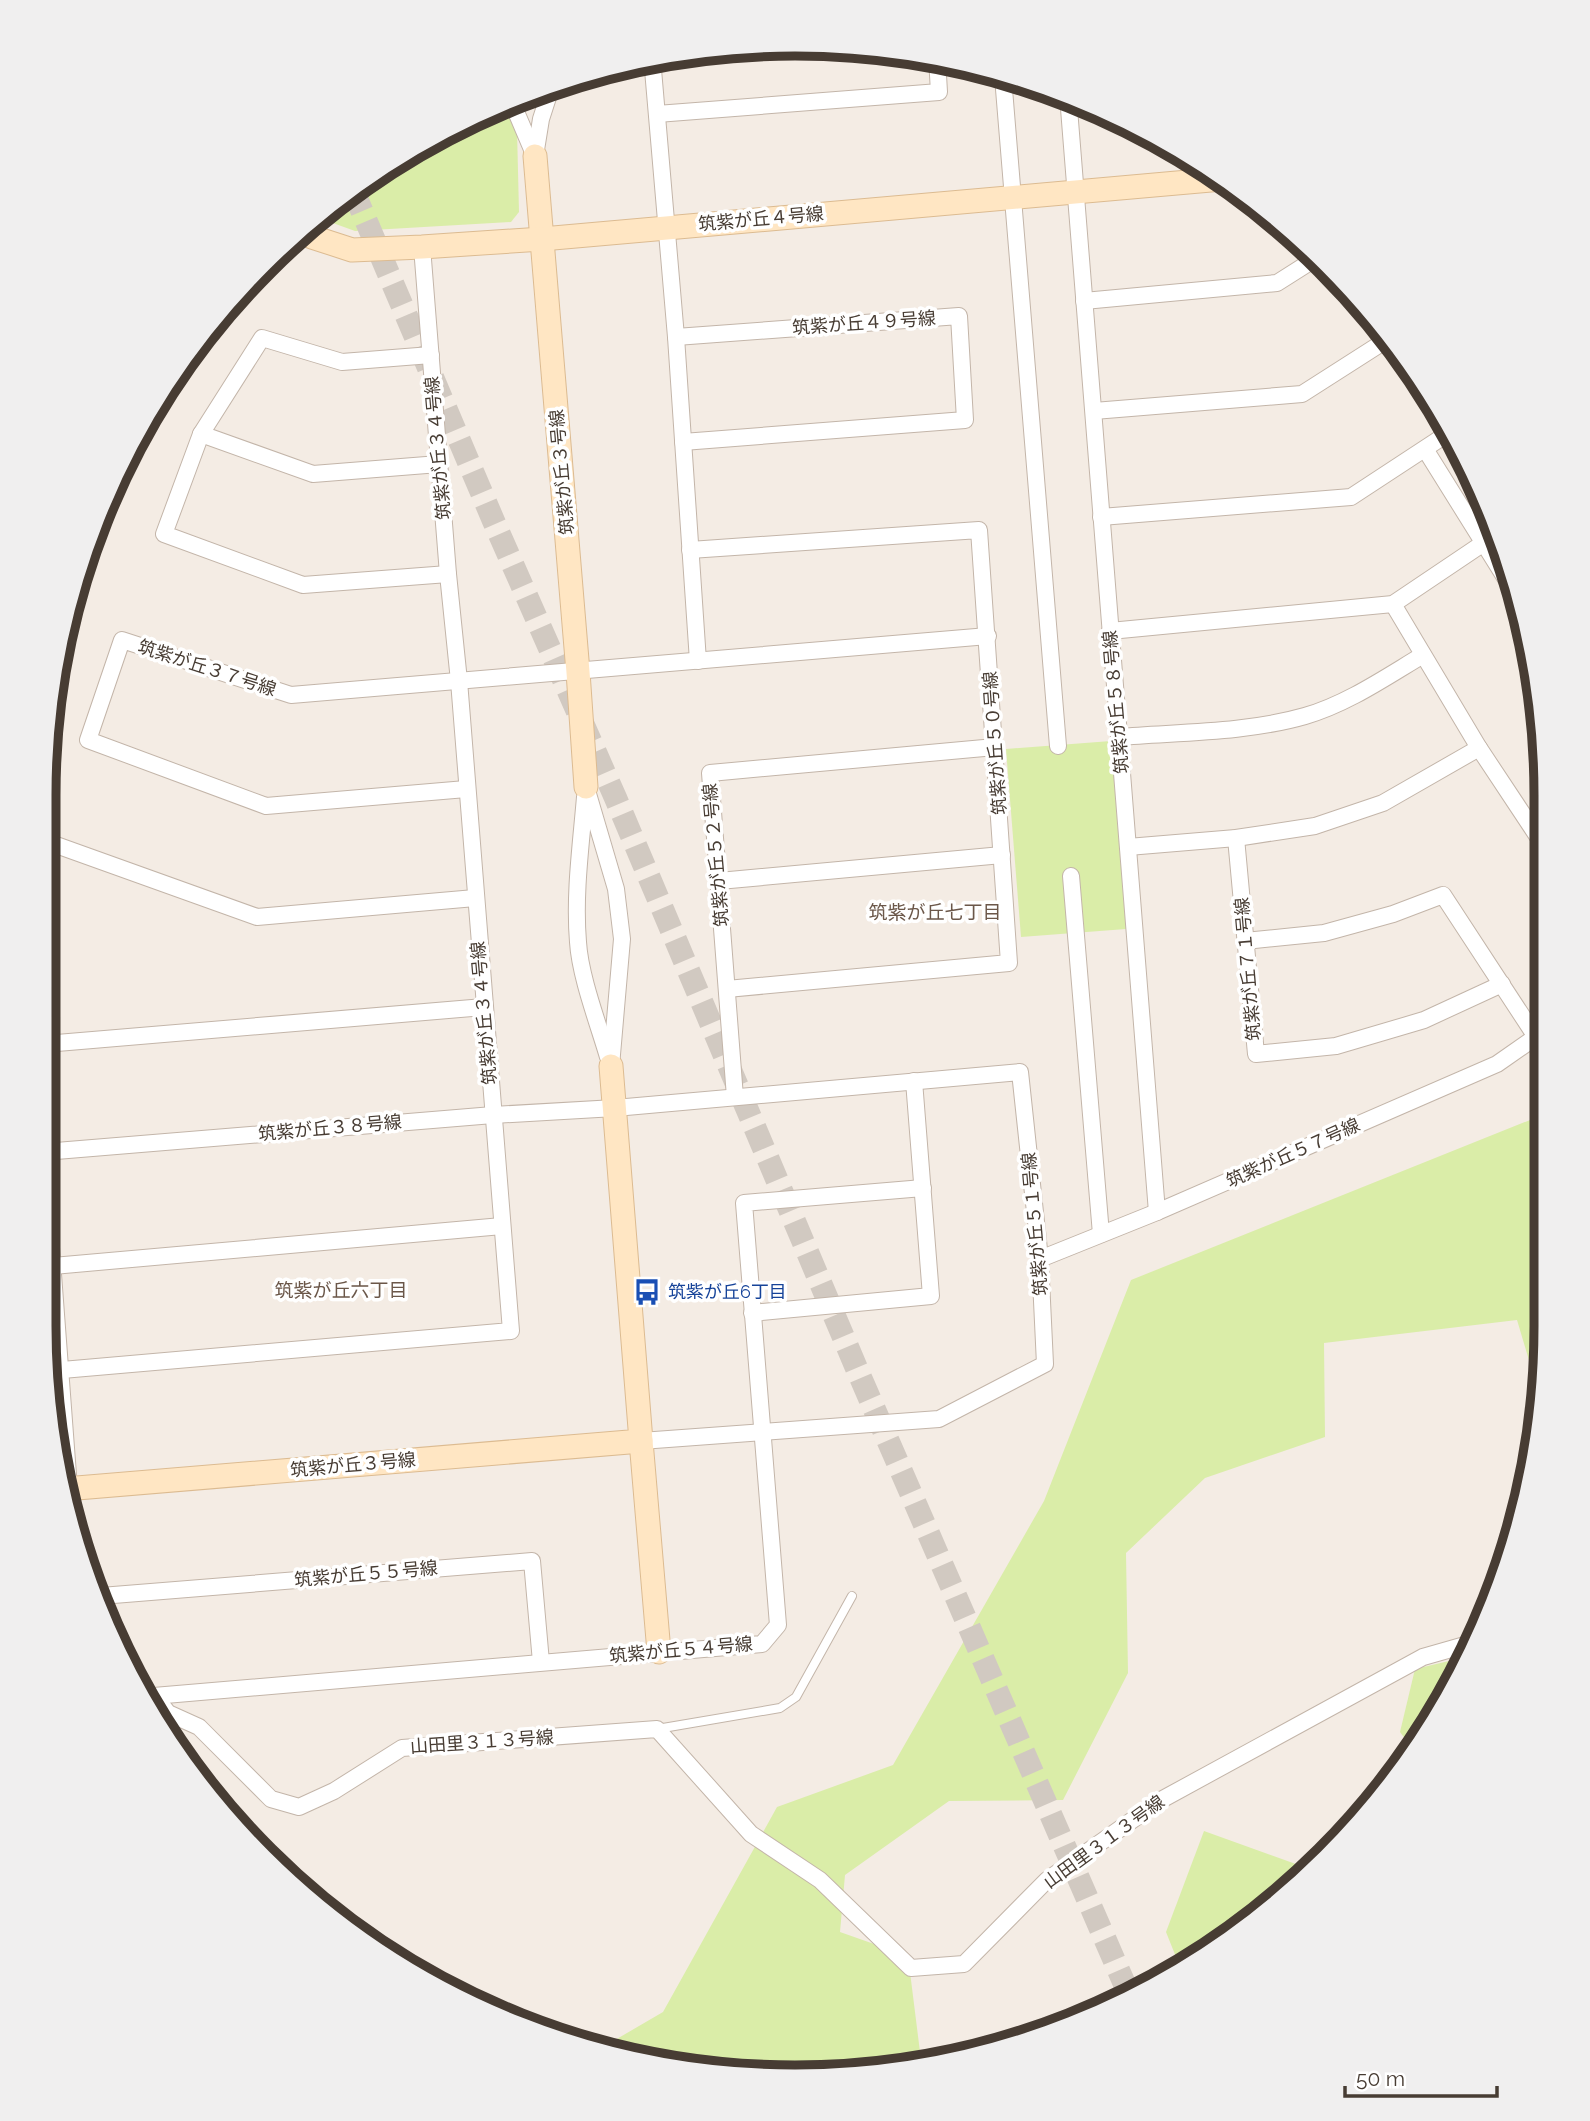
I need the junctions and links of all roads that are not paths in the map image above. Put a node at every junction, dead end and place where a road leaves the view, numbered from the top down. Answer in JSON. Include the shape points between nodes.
{"nodes":[{"id":1,"x":653,"y":70,"type":"edge"},
{"id":2,"x":938,"y":70,"type":"edge"},
{"id":3,"x":1004,"y":86,"type":"edge"},
{"id":4,"x":548,"y":99,"type":"edge"},
{"id":5,"x":1069,"y":109,"type":"edge"},
{"id":6,"x":516,"y":111,"type":"edge"},
{"id":7,"x":657,"y":114,"type":"junction"},
{"id":8,"x":535,"y":156,"type":"junction"},
{"id":9,"x":1205,"y":180,"type":"edge"},
{"id":10,"x":1075,"y":192,"type":"junction"},
{"id":11,"x":1014,"y":197,"type":"junction"},
{"id":12,"x":666,"y":228,"type":"junction"},
{"id":13,"x":311,"y":236,"type":"edge"},
{"id":14,"x":542,"y":239,"type":"junction"},
{"id":15,"x":422,"y":247,"type":"junction"},
{"id":16,"x":1308,"y":263,"type":"edge"},
{"id":17,"x":1084,"y":301,"type":"junction"},
{"id":18,"x":676,"y":337,"type":"junction"},
{"id":19,"x":1381,"y":345,"type":"edge"},
{"id":20,"x":431,"y":355,"type":"junction"},
{"id":21,"x":1094,"y":411,"type":"junction"},
{"id":22,"x":201,"y":434,"type":"junction"},
{"id":23,"x":1441,"y":438,"type":"edge"},
{"id":24,"x":683,"y":442,"type":"junction"},
{"id":25,"x":1425,"y":449,"type":"junction"},
{"id":26,"x":439,"y":464,"type":"junction"},
{"id":27,"x":1101,"y":517,"type":"junction"},
{"id":28,"x":1489,"y":540,"type":"edge"},
{"id":29,"x":1483,"y":544,"type":"junction"},
{"id":30,"x":690,"y":550,"type":"junction"},
{"id":31,"x":1498,"y":567,"type":"edge"},
{"id":32,"x":448,"y":574,"type":"junction"},
{"id":33,"x":1393,"y":604,"type":"junction"},
{"id":34,"x":1110,"y":631,"type":"junction"},
{"id":35,"x":988,"y":636,"type":"junction"},
{"id":36,"x":1423,"y":655,"type":"junction"},
{"id":37,"x":698,"y":662,"type":"junction"},
{"id":38,"x":578,"y":672,"type":"junction"},
{"id":39,"x":459,"y":681,"type":"junction"},
{"id":40,"x":1119,"y":737,"type":"junction"},
{"id":41,"x":1058,"y":746,"type":"dead end"},
{"id":42,"x":995,"y":747,"type":"junction"},
{"id":43,"x":1479,"y":748,"type":"junction"},
{"id":44,"x":586,"y":787,"type":"junction"},
{"id":45,"x":466,"y":789,"type":"junction"},
{"id":46,"x":1534,"y":831,"type":"edge"},
{"id":47,"x":1236,"y":838,"type":"junction"},
{"id":48,"x":1128,"y":847,"type":"junction"},
{"id":49,"x":56,"y":850,"type":"edge"},
{"id":50,"x":1002,"y":855,"type":"junction"},
{"id":51,"x":1071,"y":876,"type":"dead end"},
{"id":52,"x":719,"y":881,"type":"junction"},
{"id":53,"x":475,"y":898,"type":"junction"},
{"id":54,"x":1245,"y":941,"type":"junction"},
{"id":55,"x":1502,"y":984,"type":"junction"},
{"id":56,"x":727,"y":989,"type":"junction"},
{"id":57,"x":484,"y":1007,"type":"junction"},
{"id":58,"x":1534,"y":1030,"type":"edge"},
{"id":59,"x":1534,"y":1039,"type":"edge"},
{"id":60,"x":56,"y":1043,"type":"edge"},
{"id":61,"x":611,"y":1066,"type":"junction"},
{"id":62,"x":914,"y":1082,"type":"junction"},
{"id":63,"x":735,"y":1097,"type":"junction"},
{"id":64,"x":615,"y":1108,"type":"junction"},
{"id":65,"x":493,"y":1115,"type":"junction"},
{"id":66,"x":56,"y":1152,"type":"edge"},
{"id":67,"x":923,"y":1188,"type":"junction"},
{"id":68,"x":1157,"y":1212,"type":"junction"},
{"id":69,"x":502,"y":1226,"type":"junction"},
{"id":70,"x":1101,"y":1234,"type":"junction"},
{"id":71,"x":1040,"y":1259,"type":"junction"},
{"id":72,"x":56,"y":1266,"type":"edge"},
{"id":73,"x":56,"y":1301,"type":"edge"},
{"id":74,"x":752,"y":1313,"type":"junction"},
{"id":75,"x":62,"y":1370,"type":"junction"},
{"id":76,"x":762,"y":1432,"type":"junction"},
{"id":77,"x":65,"y":1440,"type":"edge"},
{"id":78,"x":641,"y":1441,"type":"junction"},
{"id":79,"x":74,"y":1488,"type":"edge"},
{"id":80,"x":107,"y":1596,"type":"edge"},
{"id":81,"x":852,"y":1596,"type":"dead end"},
{"id":82,"x":1461,"y":1646,"type":"edge"},
{"id":83,"x":659,"y":1652,"type":"junction"},
{"id":84,"x":541,"y":1662,"type":"junction"},
{"id":85,"x":155,"y":1696,"type":"edge"},
{"id":86,"x":162,"y":1707,"type":"edge"},
{"id":87,"x":657,"y":1729,"type":"junction"}],
"edges":[{"from":1,"to":7,"type":"street"},
{"from":2,"to":7,"type":"street","via":[[939,92]]},
{"from":3,"to":11,"type":"street"},
{"from":4,"to":8,"type":"street","name":"筑紫が丘３号線"},
{"from":5,"to":10,"type":"street","name":"筑紫が丘５８号線"},
{"from":6,"to":8,"type":"street","name":"筑紫が丘３号線"},
{"from":7,"to":12,"type":"street"},
{"from":8,"to":14,"type":"street","name":"筑紫が丘３号線"},
{"from":9,"to":10,"type":"street","name":"筑紫が丘４号線"},
{"from":10,"to":11,"type":"street","name":"筑紫が丘４号線"},
{"from":10,"to":17,"type":"street","name":"筑紫が丘５８号線"},
{"from":11,"to":12,"type":"street","name":"筑紫が丘４号線"},
{"from":11,"to":41,"type":"street"},
{"from":12,"to":14,"type":"street","name":"筑紫が丘４号線"},
{"from":12,"to":18,"type":"street"},
{"from":13,"to":15,"type":"street","name":"筑紫が丘４号線","via":[[352,250]]},
{"from":14,"to":15,"type":"street","name":"筑紫が丘４号線"},
{"from":14,"to":38,"type":"street","name":"筑紫が丘３号線"},
{"from":15,"to":20,"type":"street","name":"筑紫が丘３４号線"},
{"from":16,"to":17,"type":"street","via":[[1277,283]]},
{"from":17,"to":21,"type":"street","name":"筑紫が丘５８号線"},
{"from":18,"to":24,"type":"street"},
{"from":18,"to":24,"type":"street","name":"筑紫が丘４９号線","via":[[959,316],[965,419]]},
{"from":19,"to":21,"type":"street","via":[[1301,394]]},
{"from":20,"to":22,"type":"street","via":[[342,362],[262,338]]},
{"from":20,"to":26,"type":"street","name":"筑紫が丘３４号線"},
{"from":21,"to":27,"type":"street","name":"筑紫が丘５８号線"},
{"from":22,"to":26,"type":"street","via":[[313,474]]},
{"from":22,"to":32,"type":"street","via":[[164,534],[303,585]]},
{"from":23,"to":25,"type":"street"},
{"from":24,"to":30,"type":"street"},
{"from":25,"to":27,"type":"street","via":[[1351,497]]},
{"from":25,"to":29,"type":"street"},
{"from":26,"to":32,"type":"street","name":"筑紫が丘３４号線"},
{"from":27,"to":34,"type":"street","name":"筑紫が丘５８号線"},
{"from":28,"to":29,"type":"street"},
{"from":29,"to":31,"type":"street"},
{"from":29,"to":33,"type":"street"},
{"from":30,"to":35,"type":"street","name":"筑紫が丘５０号線","via":[[979,530]]},
{"from":30,"to":37,"type":"street"},
{"from":32,"to":39,"type":"street","name":"筑紫が丘３４号線"},
{"from":33,"to":34,"type":"street"},
{"from":33,"to":36,"type":"street"},
{"from":34,"to":40,"type":"street","name":"筑紫が丘５８号線"},
{"from":35,"to":37,"type":"street","name":"筑紫が丘３７号線"},
{"from":35,"to":42,"type":"street","name":"筑紫が丘５０号線"},
{"from":36,"to":40,"type":"street","via":[[1359,693],[1306,716],[1257,726]]},
{"from":36,"to":43,"type":"street"},
{"from":37,"to":38,"type":"street","name":"筑紫が丘３７号線"},
{"from":38,"to":39,"type":"street","name":"筑紫が丘３７号線"},
{"from":38,"to":44,"type":"street","name":"筑紫が丘３号線"},
{"from":39,"to":45,"type":"street","name":"筑紫が丘３４号線"},
{"from":39,"to":45,"type":"street","name":"筑紫が丘３７号線","via":[[291,695],[122,640],[88,740],[266,806]]},
{"from":40,"to":48,"type":"street","name":"筑紫が丘５８号線"},
{"from":42,"to":50,"type":"street","name":"筑紫が丘５０号線"},
{"from":42,"to":52,"type":"street","name":"筑紫が丘５２号線","via":[[710,773]]},
{"from":43,"to":46,"type":"street"},
{"from":43,"to":47,"type":"street","via":[[1383,803],[1315,826]]},
{"from":44,"to":61,"type":"street","name":"筑紫が丘３号線","via":[[578,943]]},
{"from":44,"to":61,"type":"street","name":"筑紫が丘３号線","via":[[616,889],[622,939]]},
{"from":45,"to":53,"type":"street","name":"筑紫が丘３４号線"},
{"from":47,"to":48,"type":"street"},
{"from":47,"to":54,"type":"street","name":"筑紫が丘７１号線"},
{"from":48,"to":68,"type":"street","name":"筑紫が丘５８号線"},
{"from":49,"to":53,"type":"street","via":[[257,916]]},
{"from":50,"to":52,"type":"street"},
{"from":50,"to":56,"type":"street","name":"筑紫が丘５０号線","via":[[1009,963]]},
{"from":51,"to":70,"type":"street"},
{"from":52,"to":56,"type":"street","name":"筑紫が丘５２号線"},
{"from":53,"to":57,"type":"street","name":"筑紫が丘３４号線"},
{"from":54,"to":55,"type":"street","via":[[1324,933],[1443,895]]},
{"from":54,"to":55,"type":"street","name":"筑紫が丘７１号線","via":[[1248,1054],[1336,1046],[1424,1020]]},
{"from":55,"to":58,"type":"street"},
{"from":56,"to":63,"type":"street","name":"筑紫が丘５２号線"},
{"from":57,"to":60,"type":"street"},
{"from":57,"to":65,"type":"street","name":"筑紫が丘３４号線"},
{"from":59,"to":68,"type":"street","name":"筑紫が丘５７号線","via":[[1497,1064]]},
{"from":61,"to":64,"type":"street","name":"筑紫が丘３号線"},
{"from":62,"to":63,"type":"street","name":"筑紫が丘５１号線"},
{"from":62,"to":67,"type":"street"},
{"from":62,"to":71,"type":"street","name":"筑紫が丘５１号線","via":[[1020,1072]]},
{"from":63,"to":64,"type":"street","name":"筑紫が丘５１号線"},
{"from":64,"to":65,"type":"street","name":"筑紫が丘３８号線"},
{"from":64,"to":78,"type":"street","name":"筑紫が丘３号線"},
{"from":65,"to":66,"type":"street","name":"筑紫が丘３８号線"},
{"from":65,"to":69,"type":"street","name":"筑紫が丘３４号線"},
{"from":67,"to":74,"type":"street","via":[[931,1296]]},
{"from":67,"to":74,"type":"street","name":"筑紫が丘５４号線","via":[[744,1203]]},
{"from":68,"to":70,"type":"street","name":"筑紫が丘５７号線"},
{"from":69,"to":72,"type":"street"},
{"from":69,"to":75,"type":"street","name":"筑紫が丘３４号線","via":[[511,1331]]},
{"from":70,"to":71,"type":"street","name":"筑紫が丘５７号線"},
{"from":71,"to":76,"type":"street","name":"筑紫が丘５１号線","via":[[1045,1364],[939,1419]]},
{"from":73,"to":75,"type":"street","name":"筑紫が丘３８号線"},
{"from":74,"to":76,"type":"street","name":"筑紫が丘５４号線"},
{"from":75,"to":77,"type":"street","name":"筑紫が丘３８号線"},
{"from":76,"to":78,"type":"street","name":"筑紫が丘５１号線"},
{"from":76,"to":83,"type":"street","name":"筑紫が丘５４号線","via":[[778,1625],[762,1644]]},
{"from":78,"to":79,"type":"street","name":"筑紫が丘３号線"},
{"from":78,"to":83,"type":"street","name":"筑紫が丘３号線"},
{"from":80,"to":84,"type":"street","name":"筑紫が丘５５号線","via":[[531,1561]]},
{"from":81,"to":87,"type":"lane","name":"山田里３１３号線","via":[[796,1697],[788,1703]]},
{"from":82,"to":87,"type":"street","name":"山田里３１３号線","via":[[1423,1657],[1161,1800],[1047,1880],[964,1964],[911,1968],[820,1880],[751,1834]]},
{"from":83,"to":84,"type":"street","name":"筑紫が丘５４号線"},
{"from":84,"to":85,"type":"street","name":"筑紫が丘５４号線"},
{"from":86,"to":87,"type":"street","name":"山田里３１３号線","via":[[199,1727],[271,1799],[299,1807],[334,1791],[402,1748]]}]}
